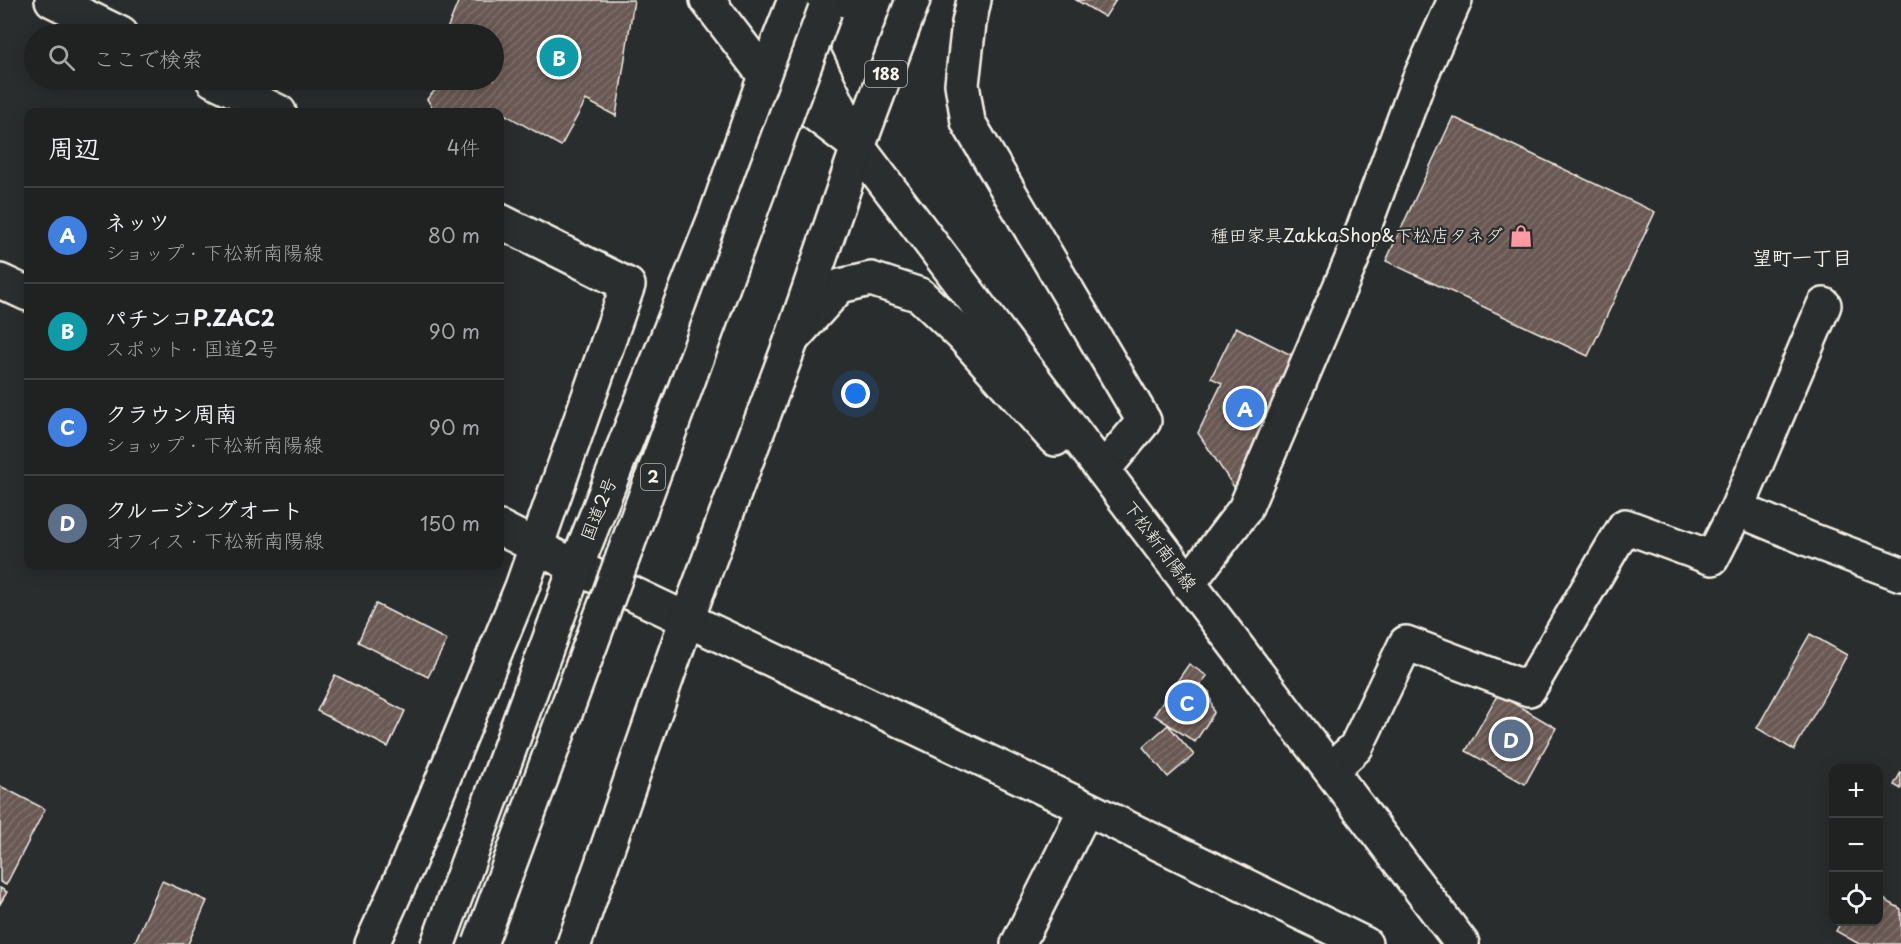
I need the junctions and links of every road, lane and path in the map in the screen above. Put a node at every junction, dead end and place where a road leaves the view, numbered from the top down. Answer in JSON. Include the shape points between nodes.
{"nodes":[{"id":1,"x":52,"y":0,"type":"edge"},
{"id":2,"x":707,"y":0,"type":"edge"},
{"id":3,"x":913,"y":0,"type":"edge"},
{"id":4,"x":974,"y":0,"type":"edge"},
{"id":5,"x":1455,"y":0,"type":"edge"},
{"id":6,"x":805,"y":4,"type":"edge"},
{"id":7,"x":101,"y":24,"type":"edge"},
{"id":8,"x":765,"y":76,"type":"junction"},
{"id":9,"x":234,"y":90,"type":"edge"},
{"id":10,"x":271,"y":108,"type":"edge"},
{"id":11,"x":858,"y":147,"type":"junction"},
{"id":12,"x":504,"y":223,"type":"edge"},
{"id":13,"x":0,"y":281,"type":"edge"},
{"id":14,"x":24,"y":292,"type":"edge"},
{"id":15,"x":1824,"y":305,"type":"dead end"},
{"id":16,"x":792,"y":339,"type":"junction"},
{"id":17,"x":1102,"y":470,"type":"junction"},
{"id":18,"x":1737,"y":509,"type":"junction"},
{"id":19,"x":504,"y":530,"type":"edge"},
{"id":20,"x":538,"y":548,"type":"junction"},
{"id":21,"x":576,"y":567,"type":"junction"},
{"id":22,"x":1901,"y":574,"type":"edge"},
{"id":23,"x":1188,"y":584,"type":"junction"},
{"id":24,"x":687,"y":619,"type":"junction"},
{"id":25,"x":1331,"y":770,"type":"junction"},
{"id":26,"x":1086,"y":808,"type":"junction"},
{"id":27,"x":372,"y":944,"type":"edge"},
{"id":28,"x":438,"y":944,"type":"edge"},
{"id":29,"x":480,"y":944,"type":"edge"},
{"id":30,"x":574,"y":944,"type":"edge"},
{"id":31,"x":1018,"y":944,"type":"edge"},
{"id":32,"x":1365,"y":944,"type":"edge"},
{"id":33,"x":1462,"y":944,"type":"edge"}],
"edges":[{"from":1,"to":7,"type":"main road"},
{"from":2,"to":8,"type":"main road"},
{"from":3,"to":11,"type":"main road","number":"188"},
{"from":4,"to":17,"type":"main road","via":[[962,84],[968,122],[1144,421]]},
{"from":5,"to":23,"type":"main road","via":[[1419,81],[1352,260],[1245,509]]},
{"from":6,"to":8,"type":"main road","name":"国道2号"},
{"from":6,"to":11,"type":"main road"},
{"from":6,"to":29,"type":"main road","number":"2","bridge":true},
{"from":8,"to":11,"type":"main road"},
{"from":8,"to":21,"type":"main road","name":"国道2号","number":"2","via":[[716,215]]},
{"from":9,"to":10,"type":"main road"},
{"from":11,"to":16,"type":"main road"},
{"from":11,"to":17,"type":"main road","name":"下松新南陽線"},
{"from":12,"to":20,"type":"main road","via":[[628,285]]},
{"from":13,"to":14,"type":"main road"},
{"from":15,"to":18,"type":"main road"},
{"from":16,"to":23,"type":"main road","via":[[840,286],[871,279],[920,295],[962,335]]},
{"from":16,"to":24,"type":"main road"},
{"from":17,"to":23,"type":"main road","name":"下松新南陽線"},
{"from":18,"to":22,"type":"main road"},
{"from":18,"to":25,"type":"main road","via":[[1712,558],[1625,526],[1529,689],[1406,643],[1356,747]]},
{"from":19,"to":20,"type":"main road"},
{"from":20,"to":21,"type":"main road"},
{"from":20,"to":27,"type":"main road"},
{"from":21,"to":24,"type":"main road"},
{"from":21,"to":28,"type":"main road","name":"国道2号","number":"2"},
{"from":23,"to":25,"type":"main road","name":"下松新南陽線"},
{"from":24,"to":26,"type":"main road"},
{"from":24,"to":30,"type":"main road"},
{"from":25,"to":33,"type":"main road","name":"下松新南陽線"},
{"from":26,"to":31,"type":"main road"},
{"from":26,"to":32,"type":"main road"}]}
